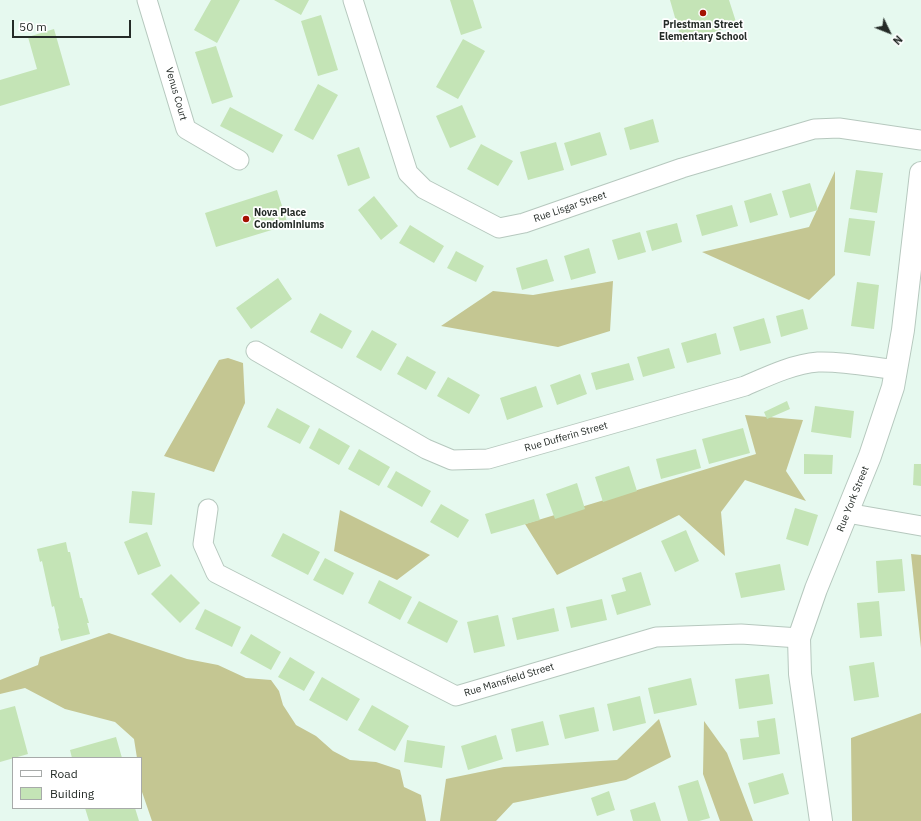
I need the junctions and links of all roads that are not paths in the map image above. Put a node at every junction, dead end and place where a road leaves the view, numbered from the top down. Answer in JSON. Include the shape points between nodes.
{"nodes":[{"id":1,"x":148,"y":0,"type":"edge"},
{"id":2,"x":353,"y":0,"type":"edge"},
{"id":3,"x":921,"y":140,"type":"edge"},
{"id":4,"x":239,"y":160,"type":"dead end"},
{"id":5,"x":921,"y":173,"type":"edge"},
{"id":6,"x":256,"y":351,"type":"dead end"},
{"id":7,"x":896,"y":370,"type":"junction"},
{"id":8,"x":208,"y":509,"type":"dead end"},
{"id":9,"x":847,"y":513,"type":"junction"},
{"id":10,"x":921,"y":526,"type":"edge"},
{"id":11,"x":799,"y":638,"type":"junction"},
{"id":12,"x":821,"y":821,"type":"edge"}],
"edges":[{"from":1,"to":4,"type":"street","name":"Venus Court","via":[[186,130]]},
{"from":2,"to":3,"type":"street","name":"Rue Lisgar Street","via":[[408,173],[424,189],[499,228],[524,223],[682,168],[814,129],[839,128]]},
{"from":5,"to":7,"type":"street","name":"Rue York Street"},
{"from":6,"to":7,"type":"street","name":"Rue Dufferin Street","via":[[426,449],[452,460],[488,459],[745,386],[782,370],[808,364],[838,363]]},
{"from":7,"to":9,"type":"street","name":"Rue York Street","via":[[877,436]]},
{"from":8,"to":11,"type":"street","name":"Rue Mansfield Street","via":[[203,544],[216,573],[456,696],[656,637],[741,634]]},
{"from":9,"to":10,"type":"street"},
{"from":9,"to":11,"type":"street","name":"Rue York Street"},
{"from":11,"to":12,"type":"street","name":"Rue York Street","via":[[800,674]]}]}
